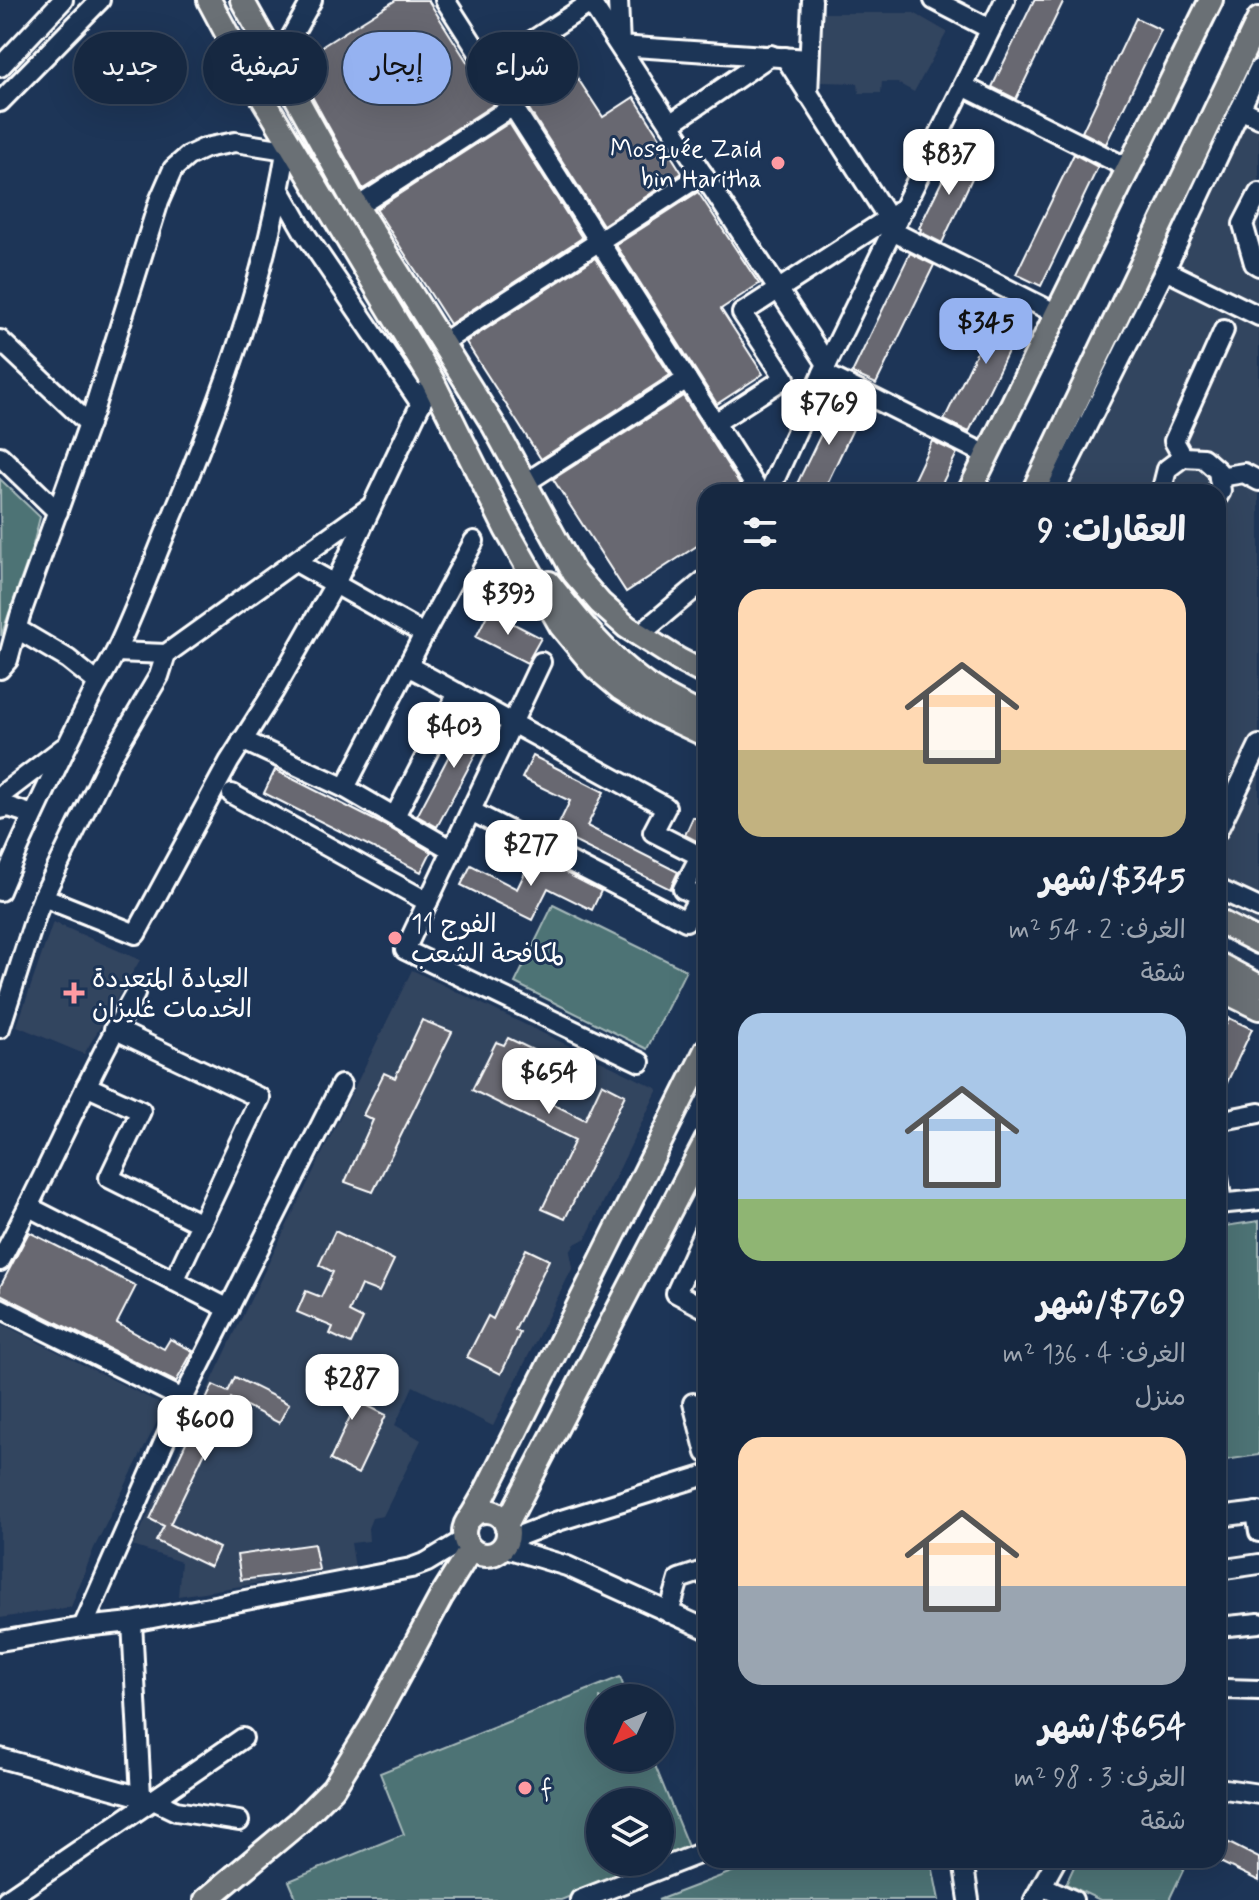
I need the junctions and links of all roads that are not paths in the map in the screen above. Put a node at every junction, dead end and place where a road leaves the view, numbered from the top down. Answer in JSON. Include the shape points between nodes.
{"nodes":[{"id":1,"x":63,"y":0,"type":"edge"},
{"id":2,"x":100,"y":0,"type":"edge"},
{"id":3,"x":209,"y":0,"type":"edge"},
{"id":4,"x":242,"y":0,"type":"edge"},
{"id":5,"x":312,"y":0,"type":"edge"},
{"id":6,"x":445,"y":0,"type":"edge"},
{"id":7,"x":618,"y":0,"type":"edge"},
{"id":8,"x":812,"y":0,"type":"edge"},
{"id":9,"x":934,"y":0,"type":"edge"},
{"id":10,"x":1005,"y":0,"type":"edge"},
{"id":11,"x":1211,"y":0,"type":"edge"},
{"id":12,"x":590,"y":1,"type":"edge"},
{"id":13,"x":1259,"y":19,"type":"edge"},
{"id":14,"x":990,"y":29,"type":"junction"},
{"id":15,"x":259,"y":32,"type":"edge"},
{"id":16,"x":294,"y":32,"type":"edge"},
{"id":17,"x":544,"y":32,"type":"edge"},
{"id":18,"x":467,"y":34,"type":"edge"},
{"id":19,"x":620,"y":46,"type":"junction"},
{"id":20,"x":778,"y":56,"type":"junction"},
{"id":21,"x":809,"y":59,"type":"junction"},
{"id":22,"x":0,"y":67,"type":"edge"},
{"id":23,"x":1259,"y":69,"type":"edge"},
{"id":24,"x":963,"y":86,"type":"junction"},
{"id":25,"x":808,"y":95,"type":"junction"},
{"id":26,"x":0,"y":102,"type":"edge"},
{"id":27,"x":299,"y":104,"type":"edge"},
{"id":28,"x":513,"y":106,"type":"joint"},
{"id":29,"x":1240,"y":109,"type":"junction"},
{"id":30,"x":1259,"y":118,"type":"edge"},
{"id":31,"x":670,"y":124,"type":"junction"},
{"id":32,"x":287,"y":145,"type":"junction"},
{"id":33,"x":1128,"y":168,"type":"junction"},
{"id":34,"x":703,"y":174,"type":"junction"},
{"id":35,"x":280,"y":190,"type":"junction"},
{"id":36,"x":1259,"y":193,"type":"edge"},
{"id":37,"x":357,"y":207,"type":"junction"},
{"id":38,"x":895,"y":219,"type":"junction"},
{"id":39,"x":599,"y":241,"type":"junction"},
{"id":40,"x":1259,"y":266,"type":"edge"},
{"id":41,"x":1165,"y":270,"type":"junction"},
{"id":42,"x":778,"y":289,"type":"junction"},
{"id":43,"x":1057,"y":314,"type":"junction"},
{"id":44,"x":1259,"y":316,"type":"edge"},
{"id":45,"x":1224,"y":330,"type":"dead end"},
{"id":46,"x":0,"y":340,"type":"edge"},
{"id":47,"x":442,"y":343,"type":"junction"},
{"id":48,"x":825,"y":369,"type":"junction"},
{"id":49,"x":687,"y":379,"type":"junction"},
{"id":50,"x":432,"y":380,"type":"junction"},
{"id":51,"x":421,"y":404,"type":"junction"},
{"id":52,"x":715,"y":423,"type":"junction"},
{"id":53,"x":89,"y":424,"type":"junction"},
{"id":54,"x":987,"y":455,"type":"junction"},
{"id":55,"x":0,"y":456,"type":"edge"},
{"id":56,"x":1183,"y":457,"type":"junction"},
{"id":57,"x":1259,"y":481,"type":"edge"},
{"id":58,"x":525,"y":483,"type":"junction"},
{"id":59,"x":754,"y":484,"type":"edge"},
{"id":60,"x":773,"y":484,"type":"edge"},
{"id":61,"x":973,"y":484,"type":"edge"},
{"id":62,"x":1037,"y":484,"type":"edge"},
{"id":63,"x":1058,"y":484,"type":"edge"},
{"id":64,"x":1162,"y":484,"type":"edge"},
{"id":65,"x":1218,"y":484,"type":"edge"},
{"id":66,"x":1224,"y":484,"type":"edge"},
{"id":67,"x":371,"y":507,"type":"junction"},
{"id":68,"x":58,"y":512,"type":"junction"},
{"id":69,"x":506,"y":529,"type":"junction"},
{"id":70,"x":474,"y":541,"type":"dead end"},
{"id":71,"x":296,"y":562,"type":"junction"},
{"id":72,"x":574,"y":573,"type":"junction"},
{"id":73,"x":335,"y":584,"type":"junction"},
{"id":74,"x":698,"y":586,"type":"edge"},
{"id":75,"x":17,"y":629,"type":"junction"},
{"id":76,"x":424,"y":634,"type":"junction"},
{"id":77,"x":639,"y":635,"type":"junction"},
{"id":78,"x":116,"y":652,"type":"junction"},
{"id":79,"x":166,"y":654,"type":"junction"},
{"id":80,"x":3,"y":661,"type":"edge"},
{"id":81,"x":541,"y":662,"type":"dead end"},
{"id":82,"x":408,"y":666,"type":"junction"},
{"id":83,"x":698,"y":670,"type":"edge"},
{"id":84,"x":98,"y":683,"type":"junction"},
{"id":85,"x":698,"y":684,"type":"edge"},
{"id":86,"x":458,"y":693,"type":"junction"},
{"id":87,"x":698,"y":713,"type":"edge"},
{"id":88,"x":512,"y":722,"type":"junction"},
{"id":89,"x":698,"y":731,"type":"edge"},
{"id":90,"x":242,"y":740,"type":"junction"},
{"id":91,"x":69,"y":744,"type":"junction"},
{"id":92,"x":1259,"y":745,"type":"edge"},
{"id":93,"x":345,"y":788,"type":"junction"},
{"id":94,"x":232,"y":794,"type":"dead end"},
{"id":95,"x":2,"y":808,"type":"edge"},
{"id":96,"x":471,"y":811,"type":"junction"},
{"id":97,"x":1226,"y":813,"type":"edge"},
{"id":98,"x":33,"y":815,"type":"junction"},
{"id":99,"x":395,"y":816,"type":"junction"},
{"id":100,"x":452,"y":850,"type":"junction"},
{"id":101,"x":698,"y":855,"type":"edge"},
{"id":102,"x":698,"y":860,"type":"edge"},
{"id":103,"x":0,"y":891,"type":"edge"},
{"id":104,"x":1226,"y":893,"type":"edge"},
{"id":105,"x":698,"y":896,"type":"edge"},
{"id":106,"x":43,"y":897,"type":"junction"},
{"id":107,"x":698,"y":899,"type":"edge"},
{"id":108,"x":428,"y":902,"type":"junction"},
{"id":109,"x":1259,"y":908,"type":"edge"},
{"id":110,"x":1226,"y":925,"type":"edge"},
{"id":111,"x":1226,"y":942,"type":"edge"},
{"id":112,"x":1259,"y":942,"type":"edge"},
{"id":113,"x":1259,"y":958,"type":"edge"},
{"id":114,"x":1226,"y":968,"type":"edge"},
{"id":115,"x":1259,"y":986,"type":"edge"},
{"id":116,"x":7,"y":987,"type":"edge"},
{"id":117,"x":1226,"y":992,"type":"edge"},
{"id":118,"x":135,"y":994,"type":"dead end"},
{"id":119,"x":1259,"y":1008,"type":"edge"},
{"id":120,"x":0,"y":1028,"type":"edge"},
{"id":121,"x":114,"y":1029,"type":"junction"},
{"id":122,"x":640,"y":1062,"type":"dead end"},
{"id":123,"x":698,"y":1066,"type":"edge"},
{"id":124,"x":341,"y":1085,"type":"dead end"},
{"id":125,"x":86,"y":1086,"type":"junction"},
{"id":126,"x":1259,"y":1113,"type":"edge"},
{"id":127,"x":1226,"y":1119,"type":"edge"},
{"id":128,"x":698,"y":1157,"type":"edge"},
{"id":129,"x":1259,"y":1200,"type":"edge"},
{"id":130,"x":1226,"y":1203,"type":"edge"},
{"id":131,"x":29,"y":1207,"type":"junction"},
{"id":132,"x":201,"y":1224,"type":"junction"},
{"id":133,"x":698,"y":1244,"type":"edge"},
{"id":134,"x":0,"y":1261,"type":"edge"},
{"id":135,"x":174,"y":1281,"type":"junction"},
{"id":136,"x":698,"y":1305,"type":"edge"},
{"id":137,"x":0,"y":1308,"type":"edge"},
{"id":138,"x":229,"y":1309,"type":"junction"},
{"id":139,"x":183,"y":1399,"type":"junction"},
{"id":140,"x":693,"y":1403,"type":"dead end"},
{"id":141,"x":698,"y":1422,"type":"edge"},
{"id":142,"x":698,"y":1477,"type":"edge"},
{"id":143,"x":1258,"y":1512,"type":"edge"},
{"id":144,"x":1226,"y":1516,"type":"edge"},
{"id":145,"x":471,"y":1517,"type":"junction"},
{"id":146,"x":1259,"y":1532,"type":"edge"},
{"id":147,"x":505,"y":1538,"type":"junction"},
{"id":148,"x":468,"y":1544,"type":"junction"},
{"id":149,"x":1259,"y":1564,"type":"edge"},
{"id":150,"x":1226,"y":1569,"type":"edge"},
{"id":151,"x":698,"y":1573,"type":"edge"},
{"id":152,"x":669,"y":1613,"type":"junction"},
{"id":153,"x":132,"y":1622,"type":"junction"},
{"id":154,"x":1259,"y":1623,"type":"edge"},
{"id":155,"x":698,"y":1626,"type":"edge"},
{"id":156,"x":1226,"y":1626,"type":"edge"},
{"id":157,"x":83,"y":1627,"type":"junction"},
{"id":158,"x":0,"y":1641,"type":"edge"},
{"id":159,"x":1226,"y":1689,"type":"edge"},
{"id":160,"x":1259,"y":1690,"type":"edge"},
{"id":161,"x":243,"y":1738,"type":"dead end"},
{"id":162,"x":0,"y":1758,"type":"edge"},
{"id":163,"x":1226,"y":1789,"type":"edge"},
{"id":164,"x":1259,"y":1794,"type":"edge"},
{"id":165,"x":147,"y":1798,"type":"junction"},
{"id":166,"x":239,"y":1821,"type":"dead end"},
{"id":167,"x":698,"y":1854,"type":"edge"},
{"id":168,"x":964,"y":1868,"type":"edge"},
{"id":169,"x":1052,"y":1868,"type":"edge"},
{"id":170,"x":1038,"y":1893,"type":"edge"},
{"id":171,"x":6,"y":1900,"type":"edge"},
{"id":172,"x":206,"y":1900,"type":"edge"},
{"id":173,"x":580,"y":1900,"type":"edge"},
{"id":174,"x":969,"y":1900,"type":"edge"},
{"id":175,"x":1073,"y":1900,"type":"edge"}],
"edges":[{"from":1,"to":22,"type":"street"},
{"from":2,"to":26,"type":"street"},
{"from":3,"to":32,"type":"main road"},
{"from":4,"to":15,"type":"main road"},
{"from":5,"to":16,"type":"street"},
{"from":6,"to":18,"type":"street"},
{"from":7,"to":19,"type":"street"},
{"from":8,"to":21,"type":"street"},
{"from":9,"to":14,"type":"street"},
{"from":10,"to":14,"type":"street"},
{"from":11,"to":33,"type":"main road"},
{"from":12,"to":17,"type":"street"},
{"from":12,"to":19,"type":"street"},
{"from":13,"to":62,"type":"main road"},
{"from":14,"to":24,"type":"street"},
{"from":19,"to":20,"type":"street"},
{"from":19,"to":31,"type":"street"},
{"from":20,"to":21,"type":"street"},
{"from":20,"to":25,"type":"street"},
{"from":20,"to":31,"type":"street"},
{"from":21,"to":25,"type":"street"},
{"from":23,"to":29,"type":"street"},
{"from":24,"to":33,"type":"street"},
{"from":24,"to":38,"type":"street"},
{"from":25,"to":38,"type":"street"},
{"from":27,"to":37,"type":"main road"},
{"from":28,"to":37,"type":"street"},
{"from":28,"to":39,"type":"street"},
{"from":29,"to":30,"type":"street"},
{"from":29,"to":41,"type":"street"},
{"from":31,"to":34,"type":"street"},
{"from":32,"to":35,"type":"street"},
{"from":32,"to":50,"type":"main road"},
{"from":32,"to":53,"type":"street","via":[[235,142],[205,148],[173,169]]},
{"from":33,"to":43,"type":"main road"},
{"from":34,"to":39,"type":"street"},
{"from":34,"to":42,"type":"street"},
{"from":35,"to":51,"type":"street"},
{"from":35,"to":78,"type":"street","via":[[244,326],[210,426]]},
{"from":36,"to":40,"type":"street","via":[[1243,224]]},
{"from":37,"to":47,"type":"main road"},
{"from":38,"to":42,"type":"street"},
{"from":38,"to":43,"type":"street"},
{"from":38,"to":48,"type":"street"},
{"from":39,"to":47,"type":"street"},
{"from":39,"to":49,"type":"street"},
{"from":41,"to":44,"type":"street"},
{"from":41,"to":63,"type":"street"},
{"from":42,"to":48,"type":"street"},
{"from":42,"to":52,"type":"street","via":[[742,313],[785,378]]},
{"from":43,"to":54,"type":"main road"},
{"from":45,"to":56,"type":"street","via":[[1174,441]]},
{"from":46,"to":53,"type":"street"},
{"from":47,"to":58,"type":"main road"},
{"from":48,"to":54,"type":"street"},
{"from":48,"to":60,"type":"street"},
{"from":49,"to":52,"type":"street"},
{"from":49,"to":58,"type":"street"},
{"from":50,"to":51,"type":"street"},
{"from":50,"to":69,"type":"main road"},
{"from":51,"to":67,"type":"street"},
{"from":52,"to":59,"type":"street"},
{"from":53,"to":68,"type":"street"},
{"from":54,"to":61,"type":"main road"},
{"from":55,"to":68,"type":"street"},
{"from":56,"to":64,"type":"street","via":[[1167,469]]},
{"from":56,"to":65,"type":"street","via":[[1203,458],[1218,471]]},
{"from":57,"to":66,"type":"street","via":[[1244,473]]},
{"from":58,"to":72,"type":"main road"},
{"from":67,"to":71,"type":"street"},
{"from":67,"to":73,"type":"street"},
{"from":68,"to":75,"type":"street"},
{"from":69,"to":87,"type":"main road","via":[[619,664]]},
{"from":69,"to":89,"type":"main road","via":[[561,626],[595,667],[657,712]]},
{"from":70,"to":76,"type":"street"},
{"from":71,"to":73,"type":"street"},
{"from":71,"to":79,"type":"street"},
{"from":72,"to":77,"type":"main road"},
{"from":72,"to":85,"type":"main road","via":[[585,597],[611,624]]},
{"from":73,"to":76,"type":"street"},
{"from":73,"to":90,"type":"street"},
{"from":74,"to":77,"type":"street"},
{"from":75,"to":80,"type":"street"},
{"from":75,"to":84,"type":"street"},
{"from":76,"to":82,"type":"street"},
{"from":77,"to":83,"type":"main road"},
{"from":78,"to":79,"type":"street"},
{"from":78,"to":84,"type":"street"},
{"from":79,"to":106,"type":"street"},
{"from":81,"to":88,"type":"street"},
{"from":82,"to":86,"type":"street"},
{"from":82,"to":93,"type":"street"},
{"from":84,"to":91,"type":"street"},
{"from":86,"to":88,"type":"street"},
{"from":86,"to":99,"type":"street"},
{"from":88,"to":96,"type":"street"},
{"from":88,"to":101,"type":"street","via":[[666,807],[653,832]]},
{"from":90,"to":93,"type":"street"},
{"from":90,"to":106,"type":"street","via":[[136,934]]},
{"from":91,"to":95,"type":"street"},
{"from":91,"to":98,"type":"street"},
{"from":92,"to":97,"type":"street"},
{"from":93,"to":99,"type":"street"},
{"from":94,"to":108,"type":"street"},
{"from":95,"to":98,"type":"street"},
{"from":96,"to":100,"type":"street"},
{"from":96,"to":107,"type":"street","via":[[686,921]]},
{"from":98,"to":103,"type":"street"},
{"from":99,"to":100,"type":"street"},
{"from":100,"to":108,"type":"street"},
{"from":102,"to":105,"type":"street","via":[[683,889]]},
{"from":104,"to":109,"type":"street"},
{"from":106,"to":116,"type":"street"},
{"from":108,"to":122,"type":"street","via":[[405,950]]},
{"from":110,"to":112,"type":"main road"},
{"from":111,"to":113,"type":"main road"},
{"from":114,"to":115,"type":"main road"},
{"from":116,"to":120,"type":"street"},
{"from":117,"to":119,"type":"main road"},
{"from":118,"to":121,"type":"street"},
{"from":121,"to":125,"type":"street"},
{"from":121,"to":132,"type":"street","via":[[260,1098]]},
{"from":123,"to":145,"type":"main road"},
{"from":124,"to":138,"type":"street"},
{"from":125,"to":131,"type":"street"},
{"from":125,"to":132,"type":"street","via":[[141,1111],[109,1178]]},
{"from":126,"to":127,"type":"street"},
{"from":128,"to":147,"type":"main road"},
{"from":129,"to":130,"type":"street"},
{"from":131,"to":134,"type":"street"},
{"from":131,"to":135,"type":"street"},
{"from":132,"to":135,"type":"street"},
{"from":133,"to":136,"type":"street","via":[[676,1293]]},
{"from":135,"to":138,"type":"street"},
{"from":137,"to":139,"type":"street"},
{"from":138,"to":139,"type":"street"},
{"from":139,"to":157,"type":"street"},
{"from":140,"to":141,"type":"street"},
{"from":142,"to":147,"type":"street"},
{"from":143,"to":144,"type":"street"},
{"from":143,"to":146,"type":"street"},
{"from":145,"to":147,"type":"main road","via":[[490,1512],[502,1519]]},
{"from":145,"to":148,"type":"main road","via":[[465,1527]]},
{"from":147,"to":148,"type":"main road","via":[[498,1551],[487,1555]]},
{"from":147,"to":152,"type":"street"},
{"from":148,"to":153,"type":"street","via":[[411,1568]]},
{"from":148,"to":172,"type":"main road","via":[[333,1788]]},
{"from":149,"to":150,"type":"street"},
{"from":151,"to":152,"type":"street","via":[[679,1579]]},
{"from":152,"to":155,"type":"street"},
{"from":153,"to":157,"type":"street"},
{"from":153,"to":165,"type":"street"},
{"from":154,"to":156,"type":"street"},
{"from":157,"to":158,"type":"street"},
{"from":159,"to":160,"type":"street"},
{"from":161,"to":165,"type":"street"},
{"from":162,"to":165,"type":"street"},
{"from":163,"to":164,"type":"street"},
{"from":165,"to":166,"type":"street","via":[[176,1811]]},
{"from":165,"to":171,"type":"street"},
{"from":167,"to":173,"type":"street"},
{"from":168,"to":174,"type":"street"},
{"from":169,"to":170,"type":"street"},
{"from":170,"to":175,"type":"street"}]}
